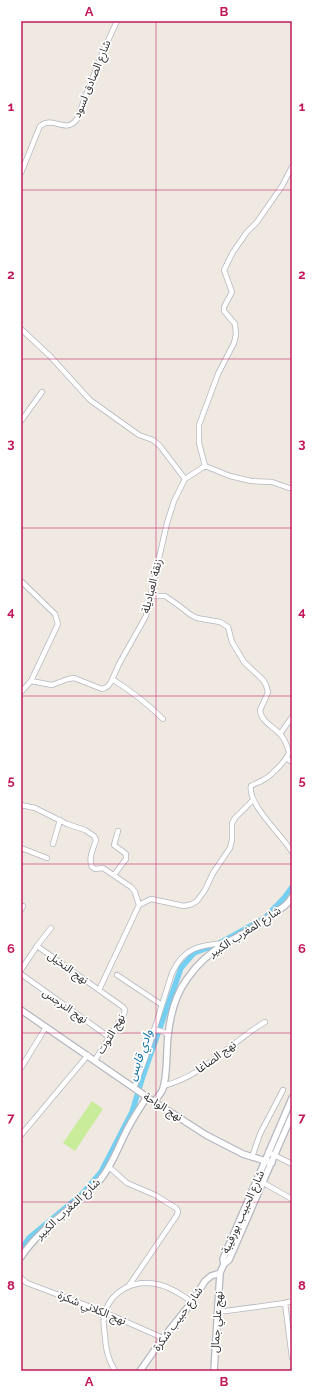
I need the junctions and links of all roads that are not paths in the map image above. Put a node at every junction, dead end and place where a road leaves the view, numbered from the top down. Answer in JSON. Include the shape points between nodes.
{"nodes":[{"id":1,"x":117,"y":21,"type":"edge"},
{"id":2,"x":292,"y":167,"type":"edge"},
{"id":3,"x":21,"y":173,"type":"edge"},
{"id":4,"x":21,"y":329,"type":"edge"},
{"id":5,"x":42,"y":392,"type":"dead end"},
{"id":6,"x":21,"y":421,"type":"edge"},
{"id":7,"x":205,"y":466,"type":"junction"},
{"id":8,"x":185,"y":479,"type":"junction"},
{"id":9,"x":292,"y":489,"type":"edge"},
{"id":10,"x":21,"y":581,"type":"edge"},
{"id":11,"x":150,"y":596,"type":"junction"},
{"id":12,"x":112,"y":679,"type":"junction"},
{"id":13,"x":32,"y":681,"type":"junction"},
{"id":14,"x":21,"y":692,"type":"edge"},
{"id":15,"x":292,"y":717,"type":"edge"},
{"id":16,"x":163,"y":719,"type":"dead end"},
{"id":17,"x":280,"y":734,"type":"junction"},
{"id":18,"x":286,"y":758,"type":"junction"},
{"id":19,"x":292,"y":762,"type":"edge"},
{"id":20,"x":253,"y":800,"type":"junction"},
{"id":21,"x":21,"y":805,"type":"edge"},
{"id":22,"x":60,"y":820,"type":"junction"},
{"id":23,"x":118,"y":831,"type":"dead end"},
{"id":24,"x":53,"y":844,"type":"dead end"},
{"id":25,"x":21,"y":848,"type":"edge"},
{"id":26,"x":292,"y":852,"type":"edge"},
{"id":27,"x":48,"y":858,"type":"dead end"},
{"id":28,"x":114,"y":875,"type":"junction"},
{"id":29,"x":292,"y":897,"type":"edge"},
{"id":30,"x":139,"y":905,"type":"junction"},
{"id":31,"x":51,"y":928,"type":"dead end"},
{"id":32,"x":226,"y":943,"type":"junction"},
{"id":33,"x":37,"y":946,"type":"junction"},
{"id":34,"x":21,"y":970,"type":"edge"},
{"id":35,"x":21,"y":974,"type":"edge"},
{"id":36,"x":117,"y":975,"type":"dead end"},
{"id":37,"x":99,"y":990,"type":"junction"},
{"id":38,"x":162,"y":1005,"type":"junction"},
{"id":39,"x":123,"y":1007,"type":"joint"},
{"id":40,"x":21,"y":1010,"type":"edge"},
{"id":41,"x":266,"y":1022,"type":"dead end"},
{"id":42,"x":46,"y":1027,"type":"junction"},
{"id":43,"x":154,"y":1029,"type":"junction"},
{"id":44,"x":168,"y":1036,"type":"junction"},
{"id":45,"x":109,"y":1037,"type":"junction"},
{"id":46,"x":88,"y":1055,"type":"junction"},
{"id":47,"x":95,"y":1060,"type":"junction"},
{"id":48,"x":21,"y":1068,"type":"edge"},
{"id":49,"x":163,"y":1086,"type":"junction"},
{"id":50,"x":134,"y":1088,"type":"junction"},
{"id":51,"x":283,"y":1090,"type":"dead end"},
{"id":52,"x":147,"y":1097,"type":"junction"},
{"id":53,"x":292,"y":1098,"type":"edge"},
{"id":54,"x":155,"y":1101,"type":"junction"},
{"id":55,"x":292,"y":1115,"type":"edge"},
{"id":56,"x":21,"y":1135,"type":"edge"},
{"id":57,"x":268,"y":1152,"type":"junction"},
{"id":58,"x":275,"y":1156,"type":"junction"},
{"id":59,"x":252,"y":1157,"type":"junction"},
{"id":60,"x":266,"y":1161,"type":"junction"},
{"id":61,"x":272,"y":1163,"type":"junction"},
{"id":62,"x":292,"y":1164,"type":"edge"},
{"id":63,"x":109,"y":1167,"type":"junction"},
{"id":64,"x":257,"y":1180,"type":"junction"},
{"id":65,"x":264,"y":1183,"type":"junction"},
{"id":66,"x":292,"y":1199,"type":"edge"},
{"id":67,"x":21,"y":1257,"type":"edge"},
{"id":68,"x":224,"y":1264,"type":"junction"},
{"id":69,"x":220,"y":1273,"type":"junction"},
{"id":70,"x":21,"y":1278,"type":"edge"},
{"id":71,"x":128,"y":1286,"type":"junction"},
{"id":72,"x":292,"y":1301,"type":"edge"},
{"id":73,"x":192,"y":1302,"type":"junction"},
{"id":74,"x":285,"y":1303,"type":"junction"},
{"id":75,"x":104,"y":1312,"type":"junction"},
{"id":76,"x":218,"y":1312,"type":"junction"},
{"id":77,"x":163,"y":1338,"type":"junction"},
{"id":78,"x":292,"y":1358,"type":"edge"},
{"id":79,"x":115,"y":1371,"type":"edge"},
{"id":80,"x":140,"y":1371,"type":"edge"},
{"id":81,"x":214,"y":1371,"type":"edge"}],
"edges":[{"from":1,"to":3,"type":"street","name":"شارع الصادق لسود","via":[[103,49],[74,124],[70,126],[48,122],[40,126]]},
{"from":2,"to":7,"type":"street","via":[[257,222],[246,232],[224,270],[232,292],[224,311],[234,324],[236,335],[199,425],[199,443]]},
{"from":4,"to":8,"type":"street","via":[[41,346],[90,400],[160,446]]},
{"from":5,"to":6,"type":"street"},
{"from":7,"to":8,"type":"street"},
{"from":7,"to":9,"type":"street","via":[[230,476],[250,481],[272,482]]},
{"from":8,"to":11,"type":"street","name":"زنقة العباديلة","via":[[167,523]]},
{"from":10,"to":13,"type":"street","via":[[58,620]]},
{"from":11,"to":12,"type":"street","name":"زنقة العباديلة","via":[[146,616]]},
{"from":11,"to":17,"type":"street","via":[[165,596],[197,618],[220,622],[228,627],[232,642],[244,662],[266,685],[268,692],[260,710],[262,719]]},
{"from":12,"to":13,"type":"street","via":[[105,688],[74,678],[52,685]]},
{"from":12,"to":16,"type":"street","via":[[148,704]]},
{"from":13,"to":14,"type":"street"},
{"from":15,"to":17,"type":"street"},
{"from":17,"to":18,"type":"street","via":[[287,744],[289,752]]},
{"from":18,"to":19,"type":"street"},
{"from":18,"to":20,"type":"street","via":[[265,779],[251,786]]},
{"from":20,"to":26,"type":"street"},
{"from":20,"to":30,"type":"street","via":[[232,823],[230,848],[197,901],[184,906],[151,899]]},
{"from":21,"to":22,"type":"street","via":[[35,808]]},
{"from":22,"to":24,"type":"street"},
{"from":22,"to":28,"type":"street","via":[[94,836],[96,840],[90,855],[90,865],[95,869],[103,868]]},
{"from":23,"to":28,"type":"street","via":[[114,845],[126,854],[126,859]]},
{"from":25,"to":27,"type":"street"},
{"from":28,"to":30,"type":"street","via":[[135,892]]},
{"from":29,"to":32,"type":"street","name":"شارع المغرب الكبير","via":[[265,922]]},
{"from":30,"to":37,"type":"street"},
{"from":31,"to":33,"type":"street"},
{"from":32,"to":38,"type":"street","via":[[207,944],[187,952],[176,964]]},
{"from":32,"to":44,"type":"street","name":"شارع المغرب الكبير","via":[[207,957],[180,989]]},
{"from":33,"to":34,"type":"street","name":"نهج النخيل"},
{"from":33,"to":37,"type":"street","name":"نهج النخيل"},
{"from":35,"to":45,"type":"street","name":"نهج النرجس"},
{"from":36,"to":38,"type":"street"},
{"from":37,"to":39,"type":"street","name":"نهج النخيل"},
{"from":38,"to":43,"type":"street"},
{"from":39,"to":45,"type":"street","name":"نهج التوت","via":[[124,1014]]},
{"from":40,"to":42,"type":"street","name":"نهج الواحة"},
{"from":41,"to":49,"type":"street","name":"نهج الصاغا","via":[[177,1083]]},
{"from":42,"to":46,"type":"street","name":"نهج الواحة"},
{"from":42,"to":48,"type":"street"},
{"from":43,"to":44,"type":"street"},
{"from":43,"to":50,"type":"street"},
{"from":44,"to":49,"type":"street","name":"شارع المغرب الكبير"},
{"from":45,"to":47,"type":"street","name":"نهج التوت"},
{"from":46,"to":47,"type":"street","name":"نهج الواحة"},
{"from":46,"to":56,"type":"street"},
{"from":47,"to":50,"type":"street","name":"نهج الواحة"},
{"from":49,"to":54,"type":"street","name":"شارع المغرب الكبير"},
{"from":50,"to":52,"type":"street","name":"نهج الواحة"},
{"from":51,"to":59,"type":"street","via":[[260,1134]]},
{"from":52,"to":54,"type":"street","name":"نهج الواحة"},
{"from":52,"to":63,"type":"street","name":"شارع المغرب الكبير"},
{"from":53,"to":57,"type":"street","name":"شارع الحبيب بورقيبة"},
{"from":54,"to":59,"type":"street","name":"نهج الواحة","via":[[206,1135]]},
{"from":55,"to":58,"type":"street","name":"شارع الحبيب بورقيبة"},
{"from":57,"to":58,"type":"street"},
{"from":57,"to":60,"type":"street","name":"شارع الحبيب بورقيبة"},
{"from":58,"to":61,"type":"street","name":"شارع الحبيب بورقيبة"},
{"from":58,"to":62,"type":"street"},
{"from":59,"to":60,"type":"street","name":"نهج الواحة"},
{"from":60,"to":61,"type":"street","name":"نهج الواحة"},
{"from":60,"to":64,"type":"street","name":"شارع الحبيب بورقيبة"},
{"from":61,"to":65,"type":"street","name":"شارع الحبيب بورقيبة"},
{"from":63,"to":67,"type":"street","name":"شارع المغرب الكبير","via":[[85,1196],[39,1234]]},
{"from":63,"to":71,"type":"street","via":[[127,1182],[155,1195],[178,1211]]},
{"from":64,"to":65,"type":"street"},
{"from":64,"to":68,"type":"street","name":"شارع الحبيب بورقيبة","via":[[224,1254]]},
{"from":65,"to":66,"type":"street"},
{"from":65,"to":68,"type":"street","name":"شارع الحبيب بورقيبة","via":[[229,1260]]},
{"from":68,"to":69,"type":"street"},
{"from":69,"to":73,"type":"street","name":"شارع حبيب شكرة","via":[[210,1276],[205,1281]]},
{"from":69,"to":76,"type":"street","name":"نهج علي جمال"},
{"from":70,"to":75,"type":"street","name":"نهج الكلاني شكرة","via":[[27,1283]]},
{"from":71,"to":73,"type":"street","via":[[157,1284],[178,1292]]},
{"from":71,"to":75,"type":"street","via":[[116,1294]]},
{"from":72,"to":74,"type":"street"},
{"from":73,"to":77,"type":"street","name":"شارع حبيب شكرة"},
{"from":74,"to":76,"type":"street"},
{"from":74,"to":78,"type":"street"},
{"from":75,"to":77,"type":"street","name":"نهج الكلاني شكرة"},
{"from":75,"to":79,"type":"street","via":[[106,1350]]},
{"from":76,"to":81,"type":"street","name":"نهج علي جمال"},
{"from":77,"to":80,"type":"street","name":"شارع حبيب شكرة"}]}
